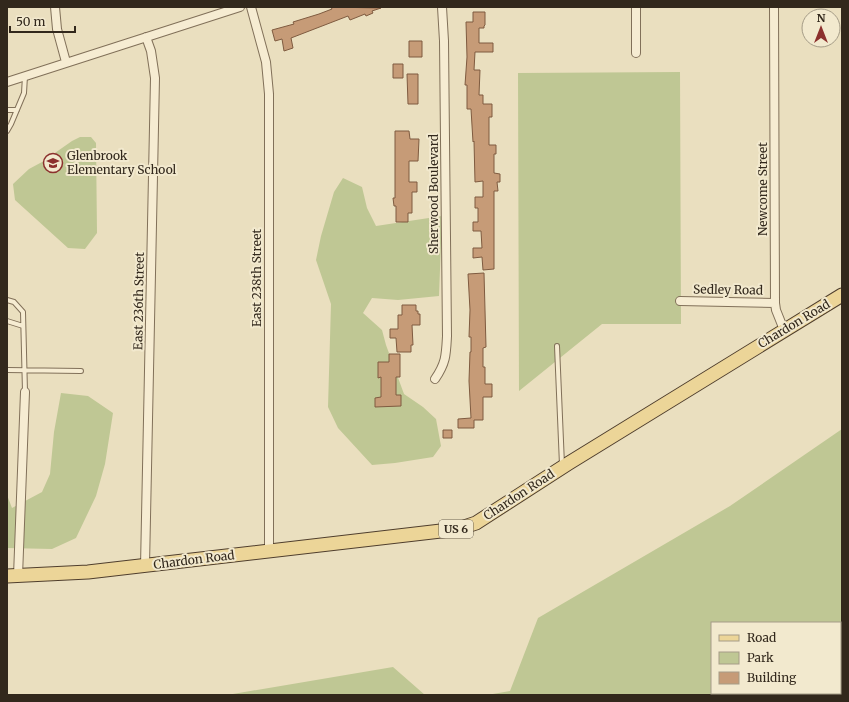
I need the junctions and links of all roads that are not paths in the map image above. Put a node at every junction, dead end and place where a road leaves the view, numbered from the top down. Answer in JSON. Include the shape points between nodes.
{"nodes":[{"id":1,"x":55,"y":7,"type":"edge"},
{"id":2,"x":240,"y":7,"type":"edge"},
{"id":3,"x":251,"y":7,"type":"edge"},
{"id":4,"x":442,"y":7,"type":"edge"},
{"id":5,"x":636,"y":7,"type":"edge"},
{"id":6,"x":774,"y":7,"type":"edge"},
{"id":7,"x":146,"y":37,"type":"junction"},
{"id":8,"x":636,"y":53,"type":"dead end"},
{"id":9,"x":66,"y":62,"type":"junction"},
{"id":10,"x":25,"y":76,"type":"junction"},
{"id":11,"x":7,"y":82,"type":"edge"},
{"id":12,"x":7,"y":110,"type":"edge"},
{"id":13,"x":17,"y":110,"type":"junction"},
{"id":14,"x":7,"y":131,"type":"edge"},
{"id":15,"x":842,"y":295,"type":"edge"},
{"id":16,"x":7,"y":300,"type":"edge"},
{"id":17,"x":680,"y":301,"type":"dead end"},
{"id":18,"x":775,"y":303,"type":"junction"},
{"id":19,"x":7,"y":321,"type":"edge"},
{"id":20,"x":23,"y":326,"type":"junction"},
{"id":21,"x":784,"y":330,"type":"junction"},
{"id":22,"x":558,"y":346,"type":"dead end"},
{"id":23,"x":7,"y":370,"type":"edge"},
{"id":24,"x":24,"y":370,"type":"junction"},
{"id":25,"x":82,"y":371,"type":"dead end"},
{"id":26,"x":435,"y":379,"type":"dead end"},
{"id":27,"x":25,"y":392,"type":"joint"},
{"id":28,"x":562,"y":467,"type":"junction"},
{"id":29,"x":269,"y":551,"type":"junction"},
{"id":30,"x":144,"y":566,"type":"junction"},
{"id":31,"x":12,"y":576,"type":"edge"}],
"edges":[{"from":1,"to":9,"type":"street","via":[[57,29]]},
{"from":2,"to":7,"type":"street"},
{"from":3,"to":29,"type":"street","name":"East 238th Street","via":[[266,62],[269,94]]},
{"from":4,"to":26,"type":"street","name":"Sherwood Boulevard","via":[[447,343],[445,364]]},
{"from":5,"to":8,"type":"street"},
{"from":6,"to":18,"type":"street","name":"Newcome Street"},
{"from":7,"to":9,"type":"street"},
{"from":7,"to":30,"type":"street","name":"East 236th Street","via":[[155,78]]},
{"from":9,"to":10,"type":"street"},
{"from":10,"to":11,"type":"street"},
{"from":10,"to":13,"type":"lane","via":[[24,93]]},
{"from":12,"to":13,"type":"lane"},
{"from":13,"to":14,"type":"lane"},
{"from":15,"to":21,"type":"main road","name":"Chardon Road","number":"US 6"},
{"from":16,"to":20,"type":"lane","via":[[14,302],[23,312]]},
{"from":17,"to":18,"type":"street","name":"Sedley Road"},
{"from":18,"to":21,"type":"street","name":"Newcome Street"},
{"from":19,"to":20,"type":"lane"},
{"from":20,"to":24,"type":"lane"},
{"from":21,"to":28,"type":"main road","name":"Chardon Road","number":"US 6"},
{"from":22,"to":28,"type":"lane"},
{"from":23,"to":24,"type":"lane"},
{"from":24,"to":25,"type":"lane"},
{"from":24,"to":27,"type":"lane"},
{"from":27,"to":31,"type":"street"},
{"from":28,"to":29,"type":"main road","name":"Chardon Road","number":"US 6","via":[[476,523],[458,528]]},
{"from":29,"to":30,"type":"main road","name":"Chardon Road","number":"US 6"},
{"from":30,"to":31,"type":"main road","name":"Chardon Road","number":"US 6"}]}
